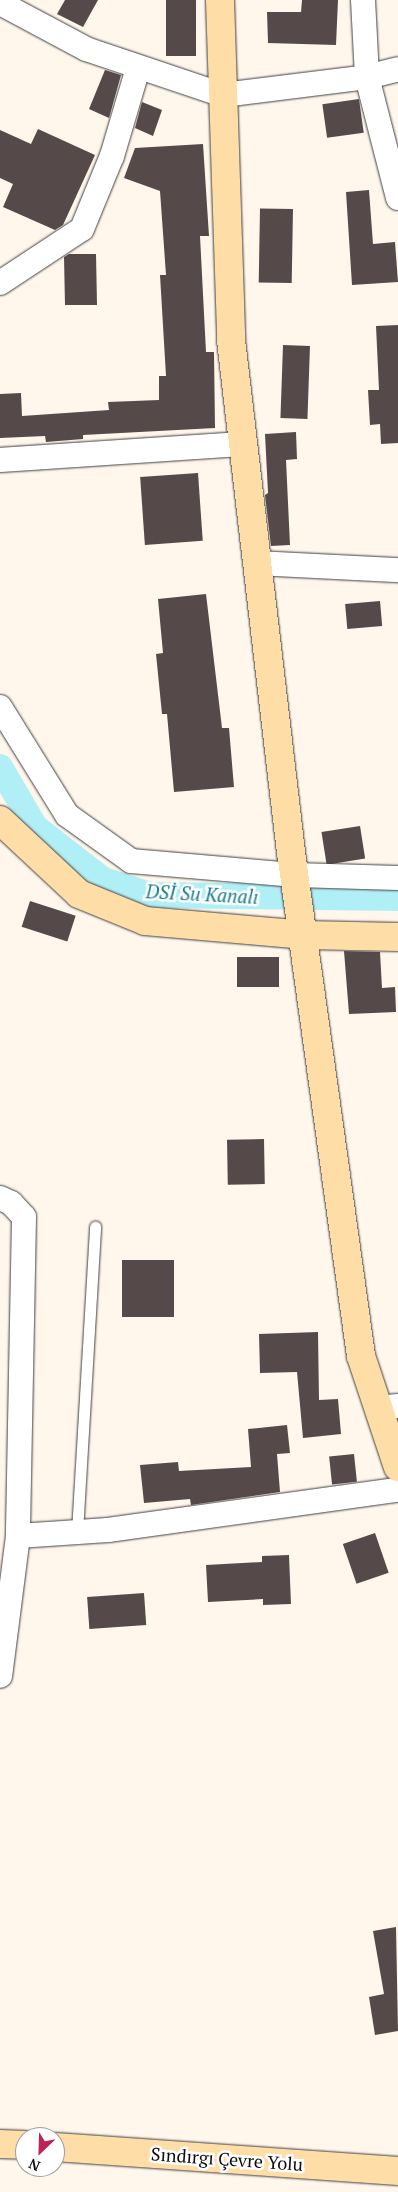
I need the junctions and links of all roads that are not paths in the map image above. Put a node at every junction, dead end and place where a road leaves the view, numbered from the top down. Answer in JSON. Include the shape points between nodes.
{"nodes":[{"id":1,"x":220,"y":0,"type":"edge"},
{"id":2,"x":363,"y":0,"type":"edge"},
{"id":3,"x":0,"y":2,"type":"edge"},
{"id":4,"x":138,"y":68,"type":"junction"},
{"id":5,"x":398,"y":69,"type":"edge"},
{"id":6,"x":367,"y":77,"type":"junction"},
{"id":7,"x":223,"y":95,"type":"junction"},
{"id":8,"x":398,"y":198,"type":"edge"},
{"id":9,"x":0,"y":283,"type":"edge"},
{"id":10,"x":244,"y":444,"type":"junction"},
{"id":11,"x":0,"y":460,"type":"edge"},
{"id":12,"x":258,"y":563,"type":"junction"},
{"id":13,"x":398,"y":570,"type":"edge"},
{"id":14,"x":0,"y":707,"type":"edge"},
{"id":15,"x":0,"y":820,"type":"edge"},
{"id":16,"x":295,"y":875,"type":"junction"},
{"id":17,"x":398,"y":878,"type":"edge"},
{"id":18,"x":305,"y":935,"type":"junction"},
{"id":19,"x":398,"y":937,"type":"edge"},
{"id":20,"x":0,"y":1198,"type":"edge"},
{"id":21,"x":95,"y":1227,"type":"dead end"},
{"id":22,"x":388,"y":1407,"type":"edge"},
{"id":23,"x":398,"y":1467,"type":"edge"},
{"id":24,"x":398,"y":1490,"type":"edge"},
{"id":25,"x":77,"y":1532,"type":"junction"},
{"id":26,"x":18,"y":1536,"type":"junction"},
{"id":27,"x":0,"y":1676,"type":"edge"},
{"id":28,"x":0,"y":2144,"type":"edge"},
{"id":29,"x":15,"y":2145,"type":"edge"},
{"id":30,"x":65,"y":2148,"type":"edge"},
{"id":31,"x":398,"y":2171,"type":"edge"}],
"edges":[{"from":1,"to":7,"type":"street"},
{"from":2,"to":6,"type":"street"},
{"from":3,"to":4,"type":"street","via":[[86,49]]},
{"from":4,"to":7,"type":"street"},
{"from":4,"to":9,"type":"street","via":[[112,156],[82,229]]},
{"from":5,"to":6,"type":"street"},
{"from":6,"to":7,"type":"street"},
{"from":6,"to":8,"type":"street"},
{"from":7,"to":10,"type":"street","via":[[231,340]]},
{"from":10,"to":11,"type":"street"},
{"from":10,"to":12,"type":"street"},
{"from":12,"to":13,"type":"street"},
{"from":12,"to":16,"type":"street"},
{"from":14,"to":16,"type":"street","via":[[67,815],[131,861]]},
{"from":15,"to":18,"type":"street","via":[[79,894],[145,921]]},
{"from":16,"to":17,"type":"street"},
{"from":16,"to":18,"type":"street"},
{"from":18,"to":19,"type":"street"},
{"from":18,"to":22,"type":"street","via":[[361,1356]]},
{"from":20,"to":26,"type":"street","via":[[11,1203],[24,1217]]},
{"from":21,"to":25,"type":"lane"},
{"from":22,"to":23,"type":"street"},
{"from":24,"to":25,"type":"street"},
{"from":25,"to":26,"type":"street"},
{"from":26,"to":27,"type":"street"},
{"from":28,"to":29,"type":"street"},
{"from":30,"to":31,"type":"street","name":"Sındırgı Çevre Yolu"}]}
